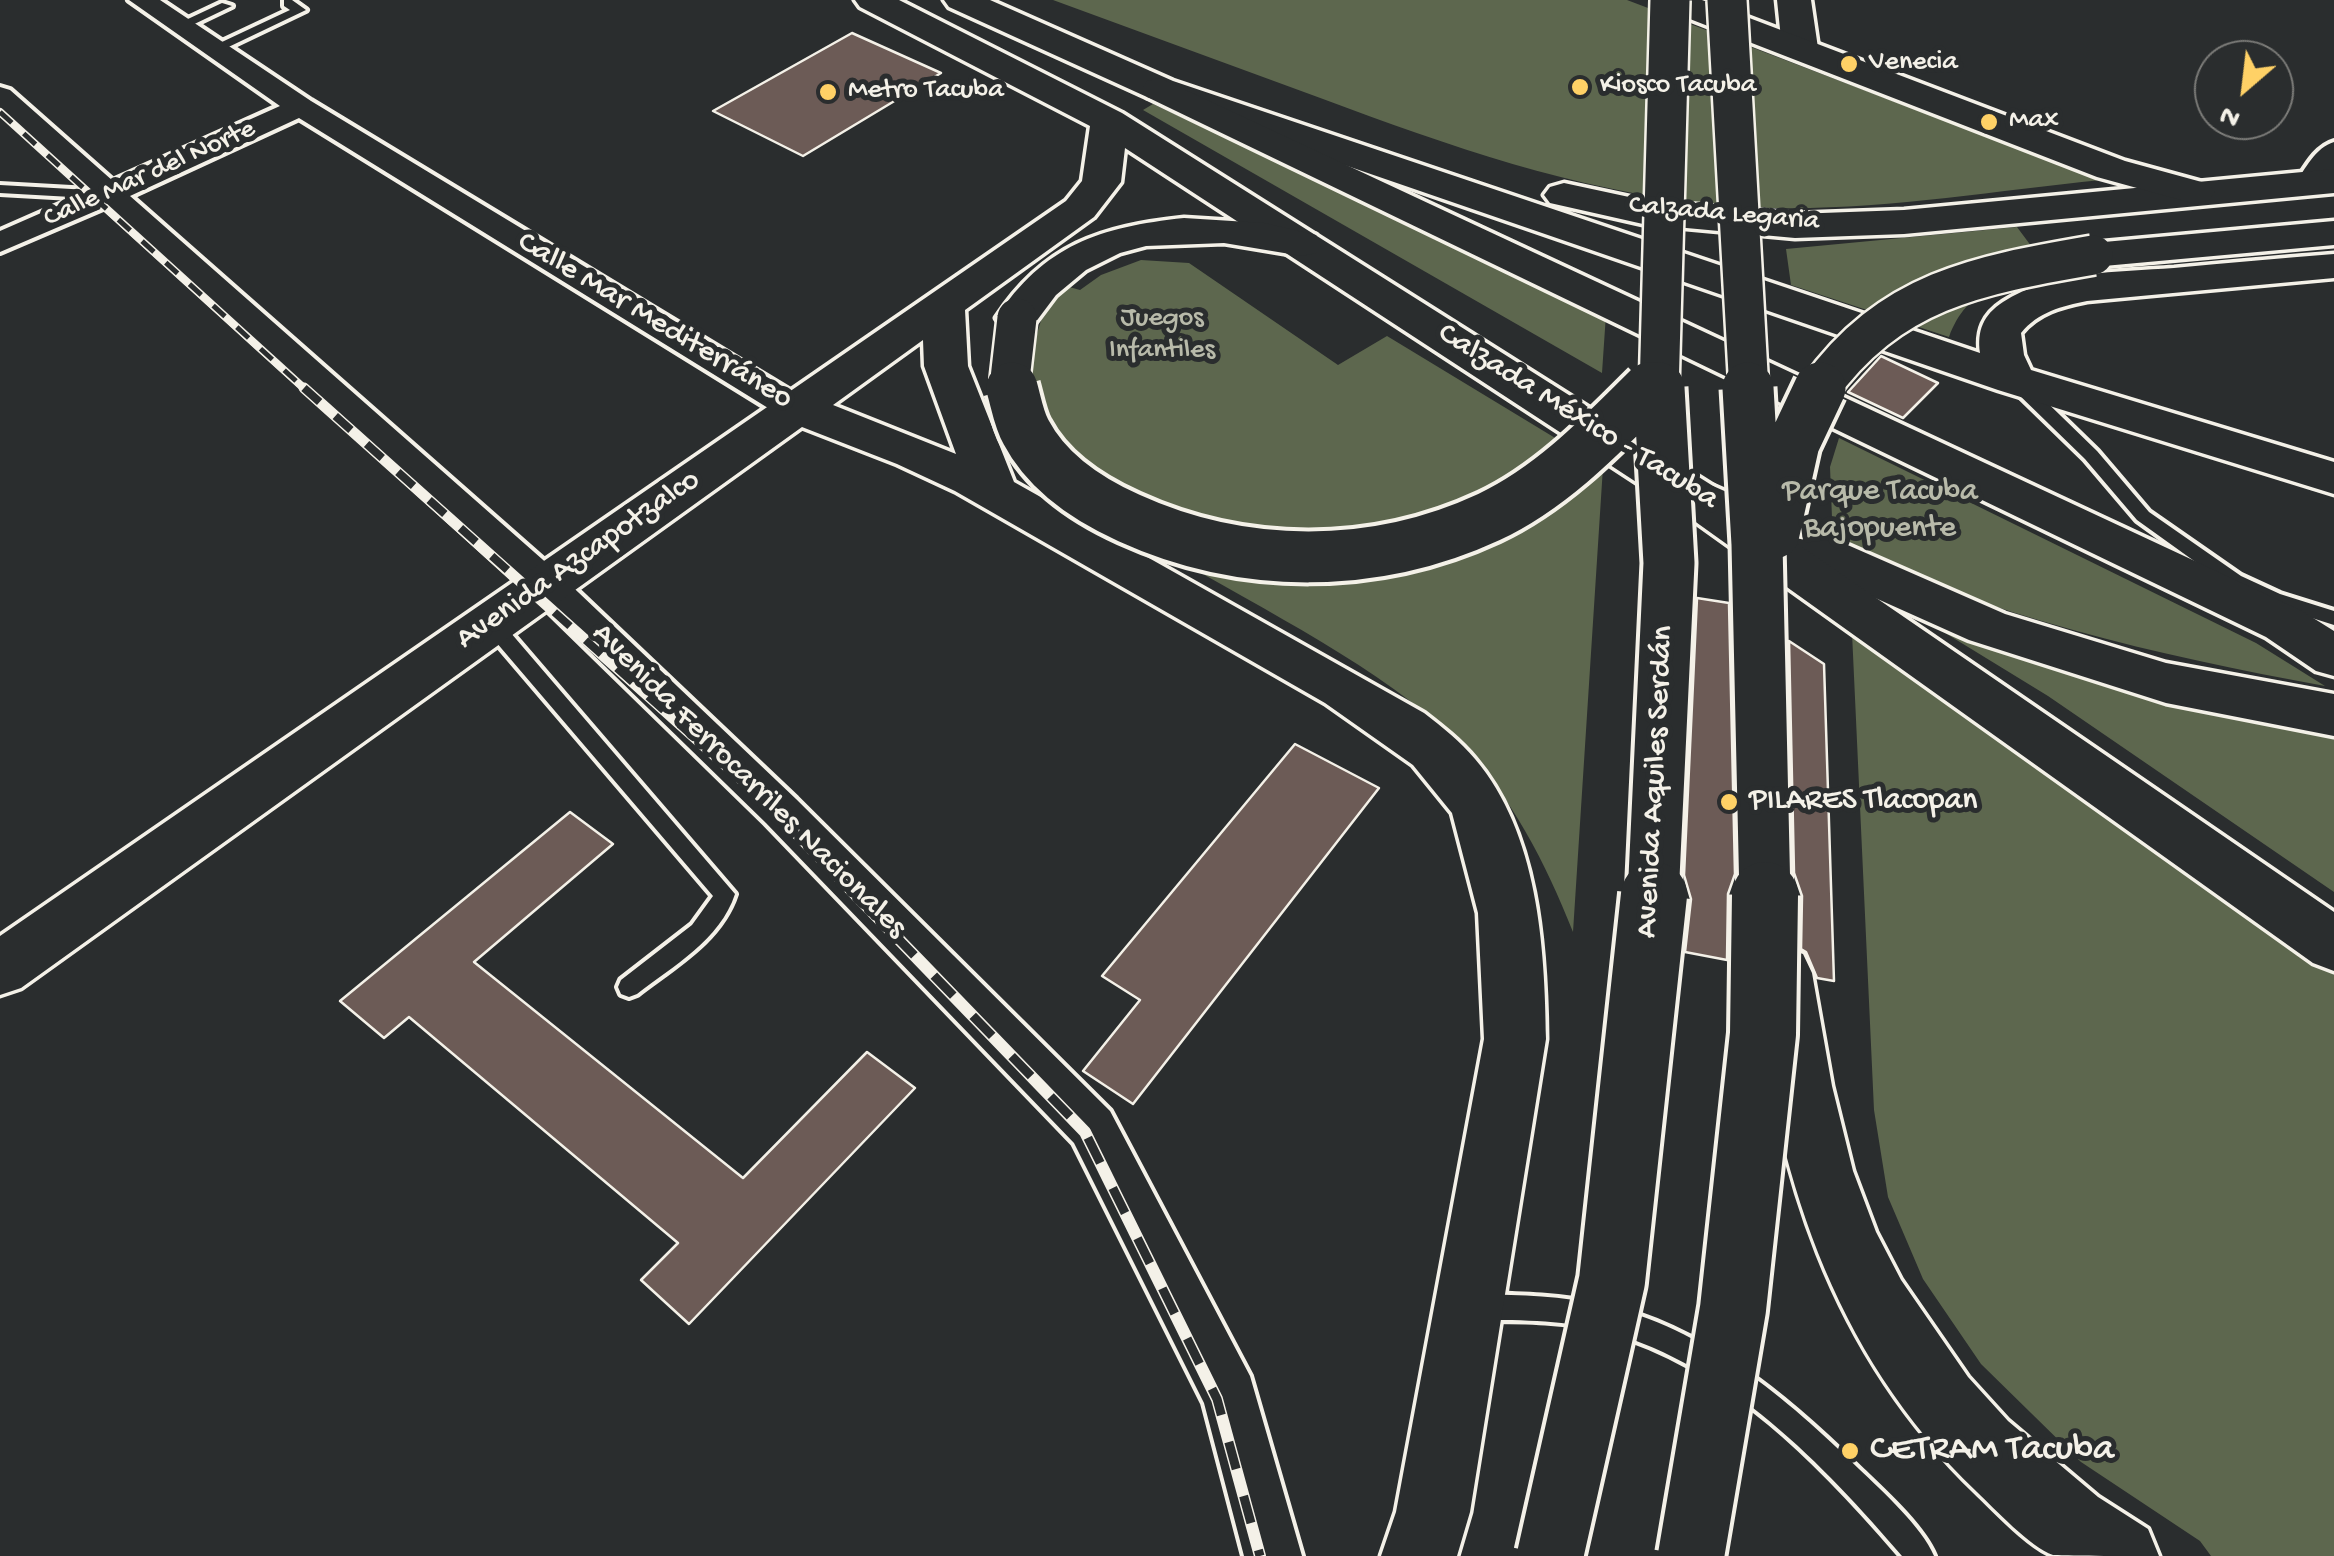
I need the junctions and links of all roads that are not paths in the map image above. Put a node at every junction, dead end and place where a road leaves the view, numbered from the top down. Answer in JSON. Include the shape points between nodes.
{"nodes":[{"id":1,"x":872,"y":0,"type":"edge"},
{"id":2,"x":961,"y":0,"type":"edge"},
{"id":3,"x":1670,"y":0,"type":"edge"},
{"id":4,"x":1726,"y":0,"type":"edge"},
{"id":5,"x":1794,"y":0,"type":"edge"},
{"id":6,"x":288,"y":3,"type":"dead end"},
{"id":7,"x":226,"y":6,"type":"dead end"},
{"id":8,"x":159,"y":8,"type":"edge"},
{"id":9,"x":1018,"y":26,"type":"junction"},
{"id":10,"x":1800,"y":48,"type":"junction"},
{"id":11,"x":213,"y":49,"type":"junction"},
{"id":12,"x":1160,"y":89,"type":"junction"},
{"id":13,"x":0,"y":96,"type":"edge"},
{"id":14,"x":300,"y":107,"type":"junction"},
{"id":15,"x":1109,"y":121,"type":"junction"},
{"id":16,"x":2334,"y":152,"type":"edge"},
{"id":17,"x":2322,"y":182,"type":"edge"},
{"id":18,"x":0,"y":189,"type":"edge"},
{"id":19,"x":2195,"y":192,"type":"junction"},
{"id":20,"x":107,"y":195,"type":"junction"},
{"id":21,"x":2020,"y":210,"type":"junction"},
{"id":22,"x":2334,"y":233,"type":"edge"},
{"id":23,"x":0,"y":243,"type":"edge"},
{"id":24,"x":1302,"y":244,"type":"junction"},
{"id":25,"x":2334,"y":266,"type":"edge"},
{"id":26,"x":2087,"y":288,"type":"junction"},
{"id":27,"x":942,"y":303,"type":"junction"},
{"id":28,"x":1658,"y":380,"type":"junction"},
{"id":29,"x":2014,"y":380,"type":"junction"},
{"id":30,"x":793,"y":408,"type":"junction"},
{"id":31,"x":2334,"y":478,"type":"edge"},
{"id":32,"x":994,"y":492,"type":"junction"},
{"id":33,"x":1696,"y":498,"type":"junction"},
{"id":34,"x":545,"y":584,"type":"junction"},
{"id":35,"x":1758,"y":600,"type":"junction"},
{"id":36,"x":2334,"y":618,"type":"edge"},
{"id":37,"x":492,"y":623,"type":"junction"},
{"id":38,"x":2334,"y":657,"type":"edge"},
{"id":39,"x":2334,"y":715,"type":"edge"},
{"id":40,"x":1766,"y":866,"type":"junction"},
{"id":41,"x":2334,"y":945,"type":"edge"},
{"id":42,"x":0,"y":970,"type":"edge"},
{"id":43,"x":629,"y":987,"type":"dead end"},
{"id":44,"x":1468,"y":1308,"type":"junction"},
{"id":45,"x":1273,"y":1556,"type":"edge"},
{"id":46,"x":1419,"y":1556,"type":"edge"},
{"id":47,"x":1550,"y":1556,"type":"edge"},
{"id":48,"x":1692,"y":1556,"type":"edge"},
{"id":49,"x":1920,"y":1556,"type":"edge"},
{"id":50,"x":2121,"y":1556,"type":"edge"}],
"edges":[{"from":1,"to":15,"type":"main road","name":"Calzada México - Tacuba"},
{"from":2,"to":9,"type":"main road"},
{"from":3,"to":10,"type":"main road"},
{"from":3,"to":28,"type":"main road","name":"Avenida Aquiles Serdán","bridge":true},
{"from":4,"to":35,"type":"main road","bridge":true},
{"from":5,"to":10,"type":"main road"},
{"from":6,"to":11,"type":"lane","via":[[300,10]]},
{"from":7,"to":8,"type":"lane"},
{"from":8,"to":11,"type":"street","name":"Calle Mar Mediterráneo"},
{"from":9,"to":12,"type":"main road"},
{"from":9,"to":21,"type":"main road","name":"Calzada Legaria","via":[[1140,46],[1409,151],[1643,212],[1795,226]]},
{"from":10,"to":19,"type":"main road","via":[[2111,169]]},
{"from":11,"to":14,"type":"street","name":"Calle Mar Mediterráneo"},
{"from":12,"to":29,"type":"main road"},
{"from":12,"to":38,"type":"main road","via":[[2284,624]]},
{"from":13,"to":20,"type":"street","name":"Avenida Ferrocarriles Nacionales"},
{"from":14,"to":20,"type":"street","name":"Calle Mar del Norte"},
{"from":14,"to":30,"type":"street","name":"Calle Mar Mediterráneo"},
{"from":15,"to":24,"type":"main road","name":"Calzada México - Tacuba"},
{"from":15,"to":27,"type":"main road","name":"Avenida Azcapotzalco","via":[[1106,166],[1092,196]]},
{"from":16,"to":17,"type":"street"},
{"from":17,"to":19,"type":"main road","name":"Calzada Legaria"},
{"from":18,"to":20,"type":"lane"},
{"from":19,"to":21,"type":"main road","name":"Calzada Legaria"},
{"from":20,"to":23,"type":"street","name":"Calle Mar del Norte"},
{"from":20,"to":34,"type":"street","name":"Avenida Ferrocarriles Nacionales"},
{"from":21,"to":26,"type":"main road"},
{"from":22,"to":35,"type":"main road","bridge":true,"via":[[2093,254],[2007,269],[1932,292],[1889,317],[1848,350],[1816,394],[1794,444]]},
{"from":24,"to":28,"type":"main road","bridge":true,"via":[[1214,230],[1118,240],[1049,276],[1017,318],[1010,349],[1013,404],[1027,437],[1060,474],[1138,525],[1199,545],[1332,558],[1400,548],[1496,515],[1554,477]]},
{"from":24,"to":33,"type":"main road","name":"Calzada México - Tacuba"},
{"from":25,"to":26,"type":"main road"},
{"from":26,"to":29,"type":"main road","via":[[2042,298],[2014,313],[1999,332]]},
{"from":27,"to":30,"type":"main road","name":"Avenida Azcapotzalco"},
{"from":27,"to":32,"type":"main road","via":[[946,366]]},
{"from":28,"to":47,"type":"main road","name":"Avenida Aquiles Serdán","bridge":true,"via":[[1669,563],[1658,855],[1612,1281]]},
{"from":29,"to":31,"type":"main road"},
{"from":29,"to":36,"type":"lane","via":[[2143,516],[2244,586]]},
{"from":30,"to":32,"type":"main road","name":"Calle Mar Mediterráneo","via":[[898,444]]},
{"from":30,"to":34,"type":"main road","name":"Avenida Azcapotzalco"},
{"from":32,"to":44,"type":"main road","name":"Calle Mar Mediterráneo","via":[[1370,704],[1444,760],[1476,803],[1501,876],[1516,961],[1515,1038]]},
{"from":33,"to":39,"type":"main road","name":"Calzada México - Tacuba","via":[[1988,627],[2166,683]]},
{"from":33,"to":41,"type":"main road"},
{"from":34,"to":37,"type":"main road","name":"Avenida Azcapotzalco"},
{"from":34,"to":45,"type":"street","name":"Avenida Ferrocarriles Nacionales","via":[[1092,1126],[1230,1396]]},
{"from":35,"to":40,"type":"main road","bridge":true},
{"from":37,"to":42,"type":"main road","name":"Avenida Azcapotzalco"},
{"from":37,"to":43,"type":"lane","via":[[724,894],[711,920]]},
{"from":40,"to":48,"type":"main road","bridge":true,"via":[[1762,1034],[1749,1168]]},
{"from":40,"to":50,"type":"main road","bridge":true,"via":[[1815,1148],[1866,1282],[1900,1343],[1973,1438],[2025,1489]]},
{"from":44,"to":46,"type":"main road","via":[[1433,1512]]},
{"from":44,"to":49,"type":"lane","via":[[1534,1307],[1610,1320],[1677,1345],[1784,1418],[1859,1483]]}]}
